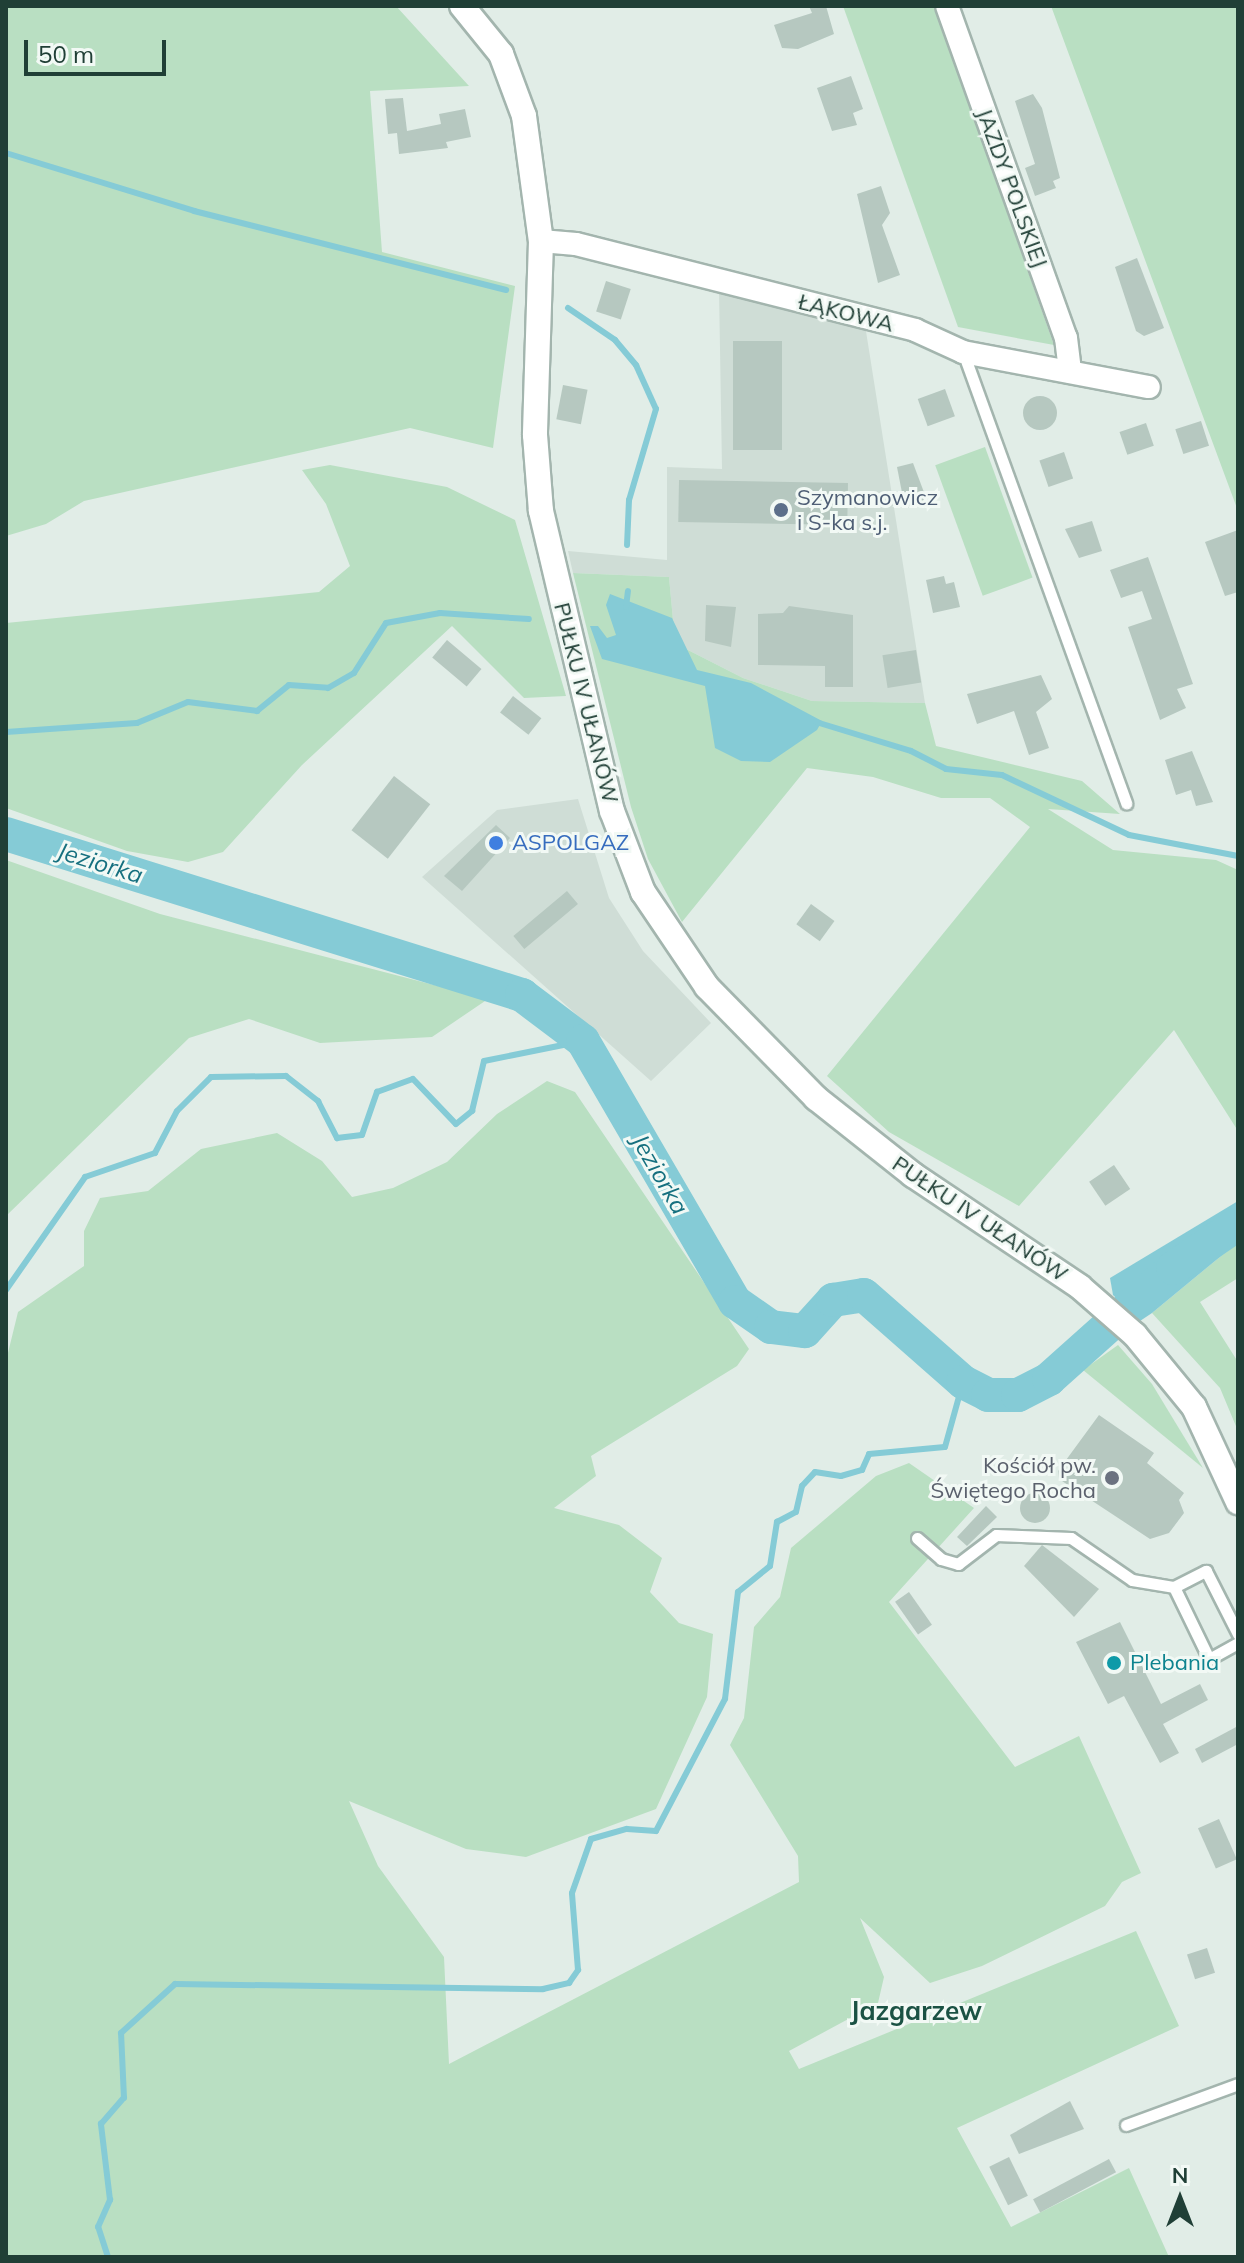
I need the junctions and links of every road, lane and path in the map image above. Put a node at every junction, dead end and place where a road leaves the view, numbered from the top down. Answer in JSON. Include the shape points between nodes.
{"nodes":[{"id":1,"x":462,"y":6,"type":"edge"},
{"id":2,"x":947,"y":6,"type":"edge"},
{"id":3,"x":541,"y":241,"type":"junction"},
{"id":4,"x":963,"y":352,"type":"junction"},
{"id":5,"x":1070,"y":372,"type":"junction"},
{"id":6,"x":1149,"y":387,"type":"dead end"},
{"id":7,"x":1126,"y":803,"type":"dead end"},
{"id":8,"x":1238,"y":1502,"type":"edge"},
{"id":9,"x":917,"y":1538,"type":"dead end"},
{"id":10,"x":1174,"y":1587,"type":"junction"},
{"id":11,"x":1238,"y":1634,"type":"edge"},
{"id":12,"x":1238,"y":1643,"type":"edge"},
{"id":13,"x":1238,"y":2084,"type":"edge"},
{"id":14,"x":1126,"y":2125,"type":"dead end"}],
"edges":[{"from":1,"to":3,"type":"street","name":"PUŁKU IV UŁANÓW","via":[[512,79],[532,154]]},
{"from":2,"to":5,"type":"street","name":"JAZDY POLSKIEJ","via":[[1066,338]]},
{"from":3,"to":4,"type":"street","name":"ŁĄKOWA","via":[[576,244],[915,330]]},
{"from":3,"to":8,"type":"street","name":"PUŁKU IV UŁANÓW","via":[[535,435],[541,511],[609,800],[643,892],[707,987],[816,1098],[913,1175],[1080,1287],[1135,1335],[1194,1407]]},
{"from":4,"to":5,"type":"street","name":"ŁĄKOWA"},
{"from":4,"to":7,"type":"lane"},
{"from":5,"to":6,"type":"street","name":"ŁĄKOWA"},
{"from":9,"to":10,"type":"lane","via":[[941,1559],[958,1564],[996,1535],[1052,1533],[1071,1538],[1132,1580]]},
{"from":10,"to":11,"type":"lane","via":[[1206,1571]]},
{"from":10,"to":12,"type":"lane","via":[[1209,1659]]},
{"from":13,"to":14,"type":"lane"}]}
